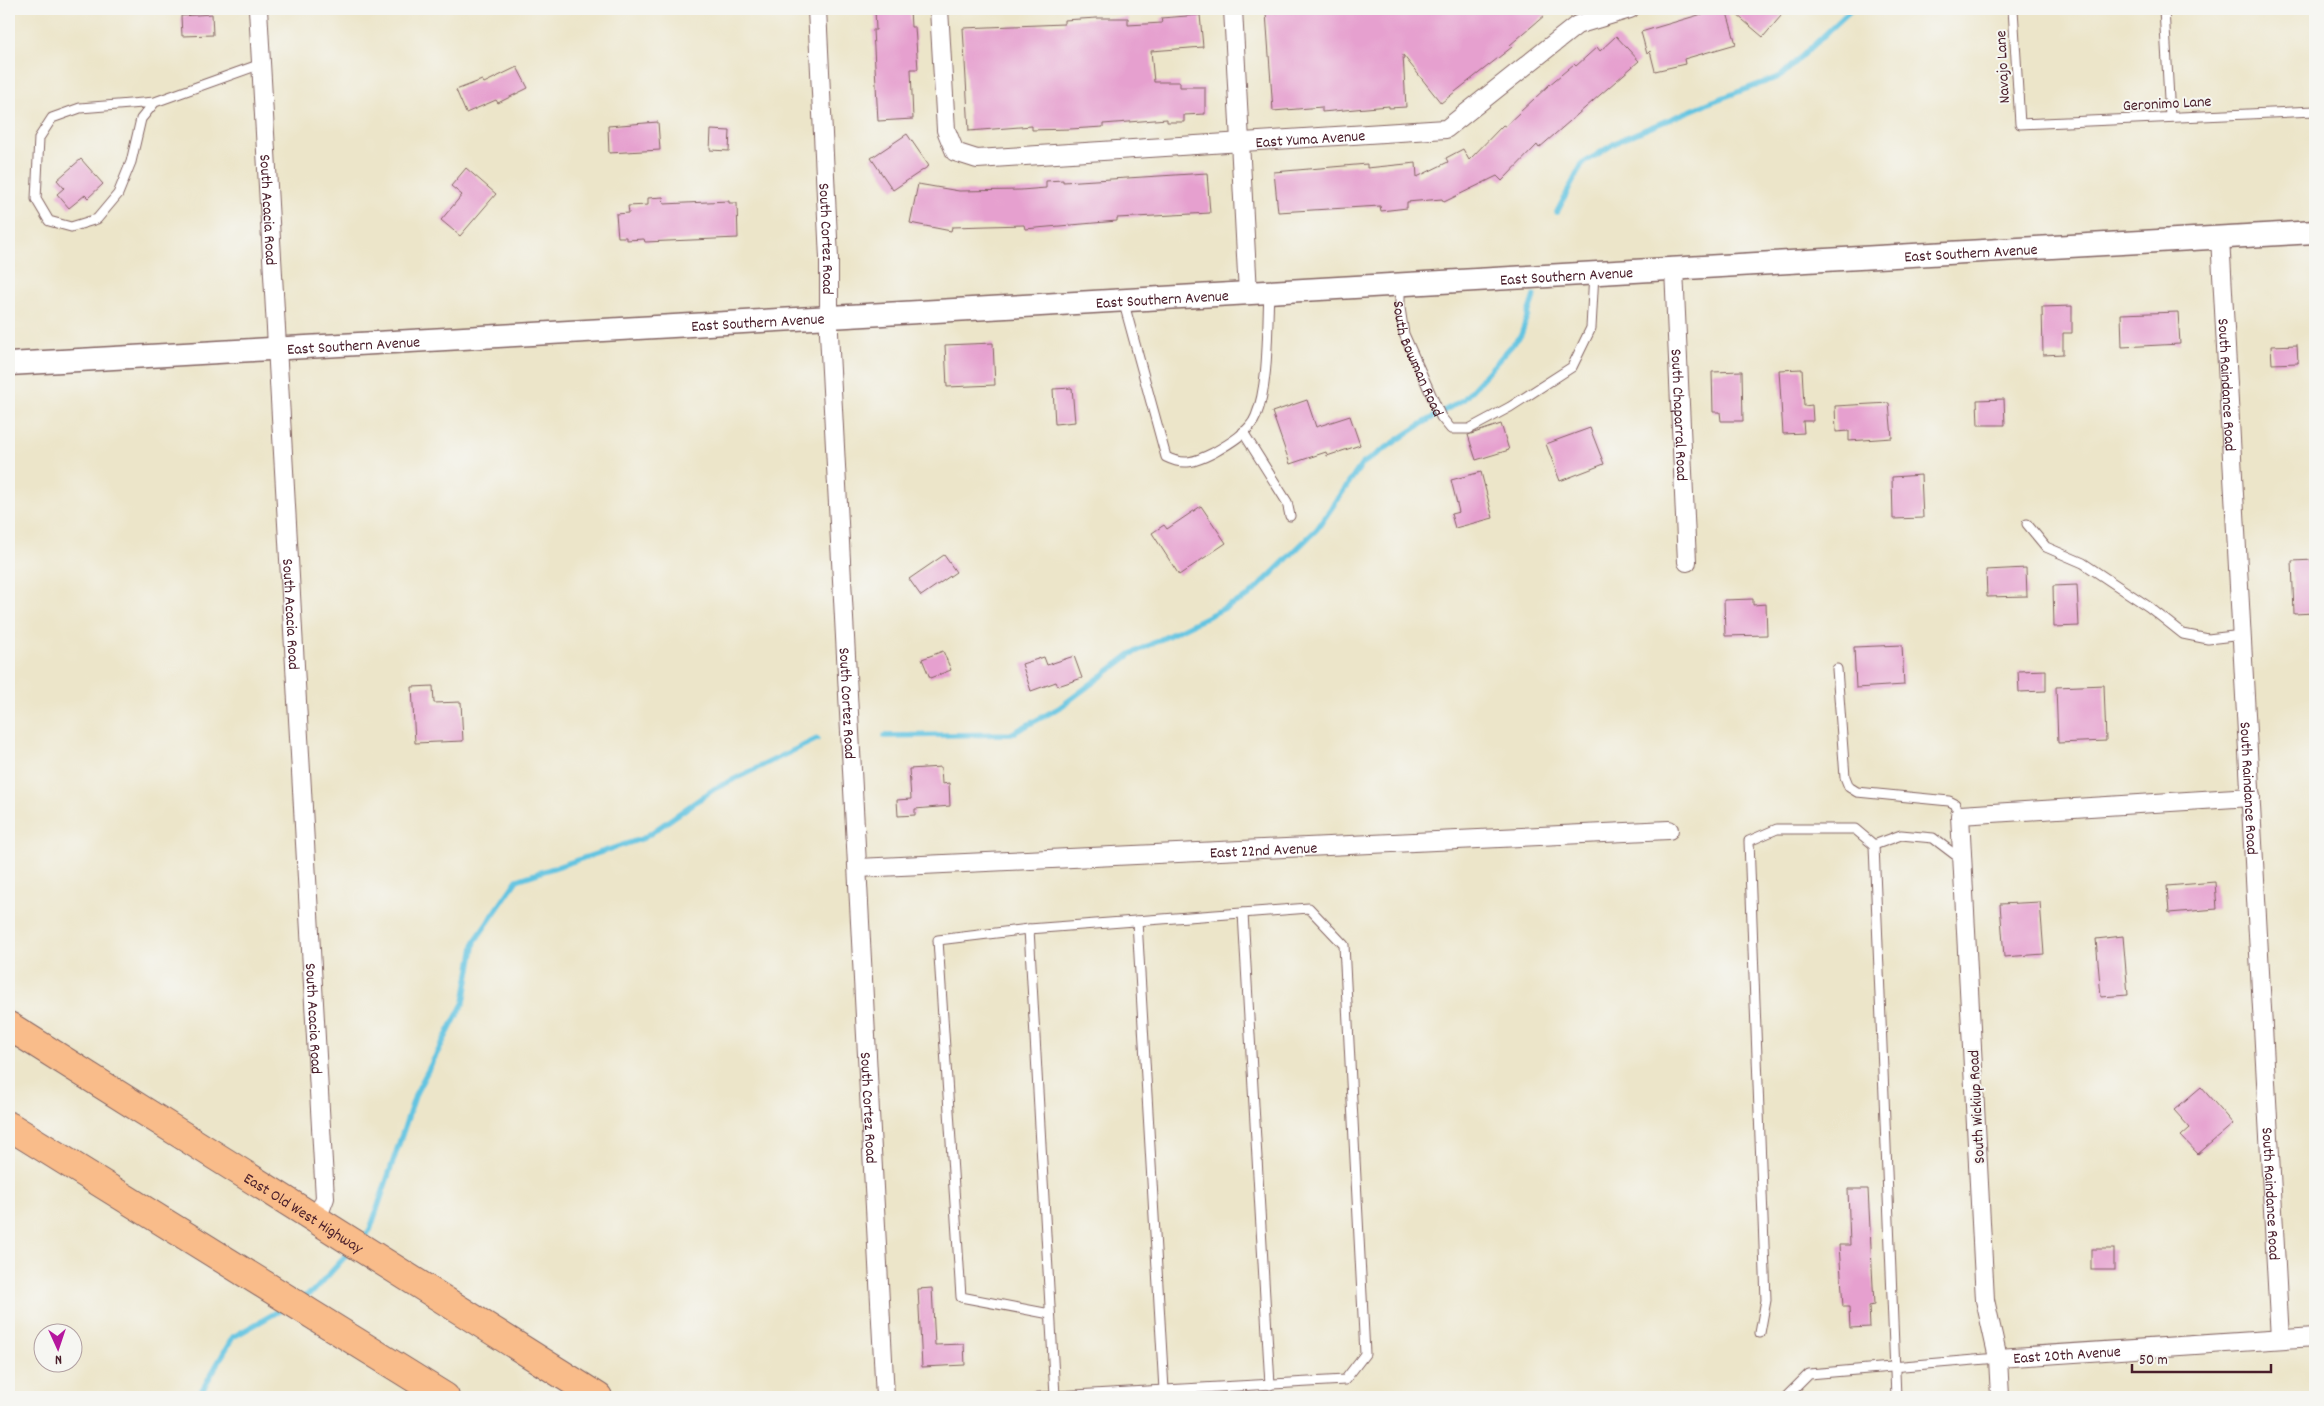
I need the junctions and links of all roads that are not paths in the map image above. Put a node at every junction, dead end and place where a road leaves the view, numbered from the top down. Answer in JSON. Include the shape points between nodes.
{"nodes":[{"id":1,"x":258,"y":9,"type":"edge"},
{"id":2,"x":817,"y":9,"type":"edge"},
{"id":3,"x":939,"y":9,"type":"edge"},
{"id":4,"x":1233,"y":9,"type":"edge"},
{"id":5,"x":1630,"y":9,"type":"edge"},
{"id":6,"x":2013,"y":9,"type":"edge"},
{"id":7,"x":2164,"y":9,"type":"edge"},
{"id":8,"x":1610,"y":12,"type":"edge"},
{"id":9,"x":261,"y":64,"type":"junction"},
{"id":10,"x":156,"y":102,"type":"junction"},
{"id":11,"x":2315,"y":111,"type":"edge"},
{"id":12,"x":2170,"y":117,"type":"junction"},
{"id":13,"x":2020,"y":124,"type":"joint"},
{"id":14,"x":1240,"y":142,"type":"junction"},
{"id":15,"x":2315,"y":232,"type":"edge"},
{"id":16,"x":2220,"y":237,"type":"junction"},
{"id":17,"x":1674,"y":269,"type":"junction"},
{"id":18,"x":1594,"y":273,"type":"junction"},
{"id":19,"x":1400,"y":284,"type":"junction"},
{"id":20,"x":1258,"y":292,"type":"junction"},
{"id":21,"x":1123,"y":300,"type":"junction"},
{"id":22,"x":830,"y":316,"type":"junction"},
{"id":23,"x":276,"y":348,"type":"junction"},
{"id":24,"x":9,"y":364,"type":"edge"},
{"id":25,"x":1243,"y":432,"type":"junction"},
{"id":26,"x":1290,"y":516,"type":"dead end"},
{"id":27,"x":2028,"y":524,"type":"dead end"},
{"id":28,"x":1687,"y":562,"type":"dead end"},
{"id":29,"x":2242,"y":635,"type":"junction"},
{"id":30,"x":1837,"y":669,"type":"dead end"},
{"id":31,"x":2251,"y":797,"type":"junction"},
{"id":32,"x":1960,"y":815,"type":"junction"},
{"id":33,"x":1669,"y":830,"type":"dead end"},
{"id":34,"x":1874,"y":845,"type":"junction"},
{"id":35,"x":1963,"y":860,"type":"junction"},
{"id":36,"x":858,"y":868,"type":"junction"},
{"id":37,"x":1244,"y":913,"type":"junction"},
{"id":38,"x":1137,"y":921,"type":"junction"},
{"id":39,"x":1029,"y":929,"type":"junction"},
{"id":40,"x":9,"y":1026,"type":"edge"},
{"id":41,"x":9,"y":1126,"type":"edge"},
{"id":42,"x":317,"y":1220,"type":"junction"},
{"id":43,"x":1050,"y":1314,"type":"junction"},
{"id":44,"x":1760,"y":1333,"type":"dead end"},
{"id":45,"x":2315,"y":1337,"type":"edge"},
{"id":46,"x":2280,"y":1339,"type":"junction"},
{"id":47,"x":1998,"y":1358,"type":"junction"},
{"id":48,"x":1894,"y":1367,"type":"junction"},
{"id":49,"x":1270,"y":1385,"type":"junction"},
{"id":50,"x":1164,"y":1390,"type":"junction"},
{"id":51,"x":1055,"y":1396,"type":"edge"},
{"id":52,"x":445,"y":1397,"type":"edge"},
{"id":53,"x":598,"y":1397,"type":"edge"},
{"id":54,"x":885,"y":1397,"type":"edge"},
{"id":55,"x":1038,"y":1397,"type":"edge"},
{"id":56,"x":1786,"y":1397,"type":"edge"},
{"id":57,"x":1896,"y":1397,"type":"edge"},
{"id":58,"x":2000,"y":1397,"type":"edge"}],
"edges":[{"from":1,"to":9,"type":"street","name":"South Acacia Road"},
{"from":2,"to":22,"type":"street","name":"South Cortez Road"},
{"from":3,"to":14,"type":"street","name":"East Yuma Avenue","via":[[946,130],[955,152],[977,159]]},
{"from":4,"to":14,"type":"street"},
{"from":5,"to":8,"type":"street","name":"East Yuma Avenue"},
{"from":6,"to":13,"type":"lane","name":"Navajo Lane"},
{"from":7,"to":12,"type":"lane"},
{"from":8,"to":14,"type":"street","name":"East Yuma Avenue","via":[[1576,25],[1446,129]]},
{"from":9,"to":10,"type":"lane"},
{"from":9,"to":23,"type":"street","name":"South Acacia Road"},
{"from":10,"to":10,"type":"lane","via":[[141,119],[131,162],[118,194],[97,219],[71,227],[49,221],[36,199],[38,138],[52,118],[80,108]]},
{"from":11,"to":12,"type":"lane","name":"Geronimo Lane"},
{"from":12,"to":13,"type":"lane","name":"Geronimo Lane"},
{"from":14,"to":20,"type":"street"},
{"from":15,"to":16,"type":"street","name":"East Southern Avenue"},
{"from":16,"to":17,"type":"street","name":"East Southern Avenue"},
{"from":16,"to":29,"type":"street","name":"South Raindance Road"},
{"from":17,"to":18,"type":"street","name":"East Southern Avenue"},
{"from":17,"to":28,"type":"street","name":"South Chaparral Road"},
{"from":18,"to":19,"type":"street","name":"East Southern Avenue"},
{"from":18,"to":19,"type":"lane","name":"South Bowman Road","via":[[1591,328],[1572,367],[1469,429],[1451,429],[1441,417],[1404,334]]},
{"from":19,"to":20,"type":"street","name":"East Southern Avenue"},
{"from":20,"to":21,"type":"street","name":"East Southern Avenue"},
{"from":20,"to":25,"type":"lane","via":[[1266,365],[1256,418]]},
{"from":21,"to":22,"type":"street","name":"East Southern Avenue"},
{"from":21,"to":25,"type":"lane","via":[[1166,457],[1179,464],[1200,459],[1234,441]]},
{"from":22,"to":23,"type":"street","name":"East Southern Avenue"},
{"from":22,"to":36,"type":"street","name":"South Cortez Road"},
{"from":23,"to":24,"type":"street","name":"East Southern Avenue"},
{"from":23,"to":42,"type":"street","name":"South Acacia Road","via":[[326,1198]]},
{"from":25,"to":26,"type":"lane","via":[[1287,502]]},
{"from":27,"to":29,"type":"lane","via":[[2046,547],[2083,563],[2183,634],[2208,639]]},
{"from":29,"to":31,"type":"street","name":"South Raindance Road"},
{"from":30,"to":32,"type":"lane","via":[[1845,777],[1849,787],[1857,792],[1949,801],[1955,804]]},
{"from":31,"to":32,"type":"street"},
{"from":31,"to":46,"type":"street","name":"South Raindance Road"},
{"from":32,"to":35,"type":"street","name":"South Wickiup Road"},
{"from":33,"to":36,"type":"street","name":"East 22nd Avenue"},
{"from":34,"to":35,"type":"lane","via":[[1901,835],[1933,838]]},
{"from":34,"to":44,"type":"lane","via":[[1856,829],[1778,829],[1749,841],[1766,1300]]},
{"from":34,"to":48,"type":"lane"},
{"from":35,"to":47,"type":"street","name":"South Wickiup Road","via":[[1986,1300]]},
{"from":36,"to":54,"type":"street","name":"South Cortez Road"},
{"from":37,"to":38,"type":"lane"},
{"from":37,"to":49,"type":"lane"},
{"from":37,"to":49,"type":"lane","via":[[1309,908],[1344,945],[1366,1354],[1346,1380]]},
{"from":38,"to":39,"type":"lane"},
{"from":38,"to":50,"type":"lane"},
{"from":39,"to":43,"type":"lane"},
{"from":39,"to":43,"type":"lane","via":[[938,940],[962,1296]]},
{"from":40,"to":42,"type":"main road","name":"East Old West Highway"},
{"from":41,"to":52,"type":"main road"},
{"from":42,"to":53,"type":"main road","name":"East Old West Highway"},
{"from":43,"to":51,"type":"lane"},
{"from":45,"to":46,"type":"street","name":"East 20th Avenue"},
{"from":46,"to":47,"type":"street","name":"East 20th Avenue"},
{"from":47,"to":48,"type":"lane"},
{"from":47,"to":58,"type":"street","name":"South Wickiup Road"},
{"from":48,"to":56,"type":"lane","via":[[1809,1374]]},
{"from":48,"to":57,"type":"lane"},
{"from":49,"to":50,"type":"lane"},
{"from":50,"to":51,"type":"lane"},
{"from":51,"to":55,"type":"lane"}]}
